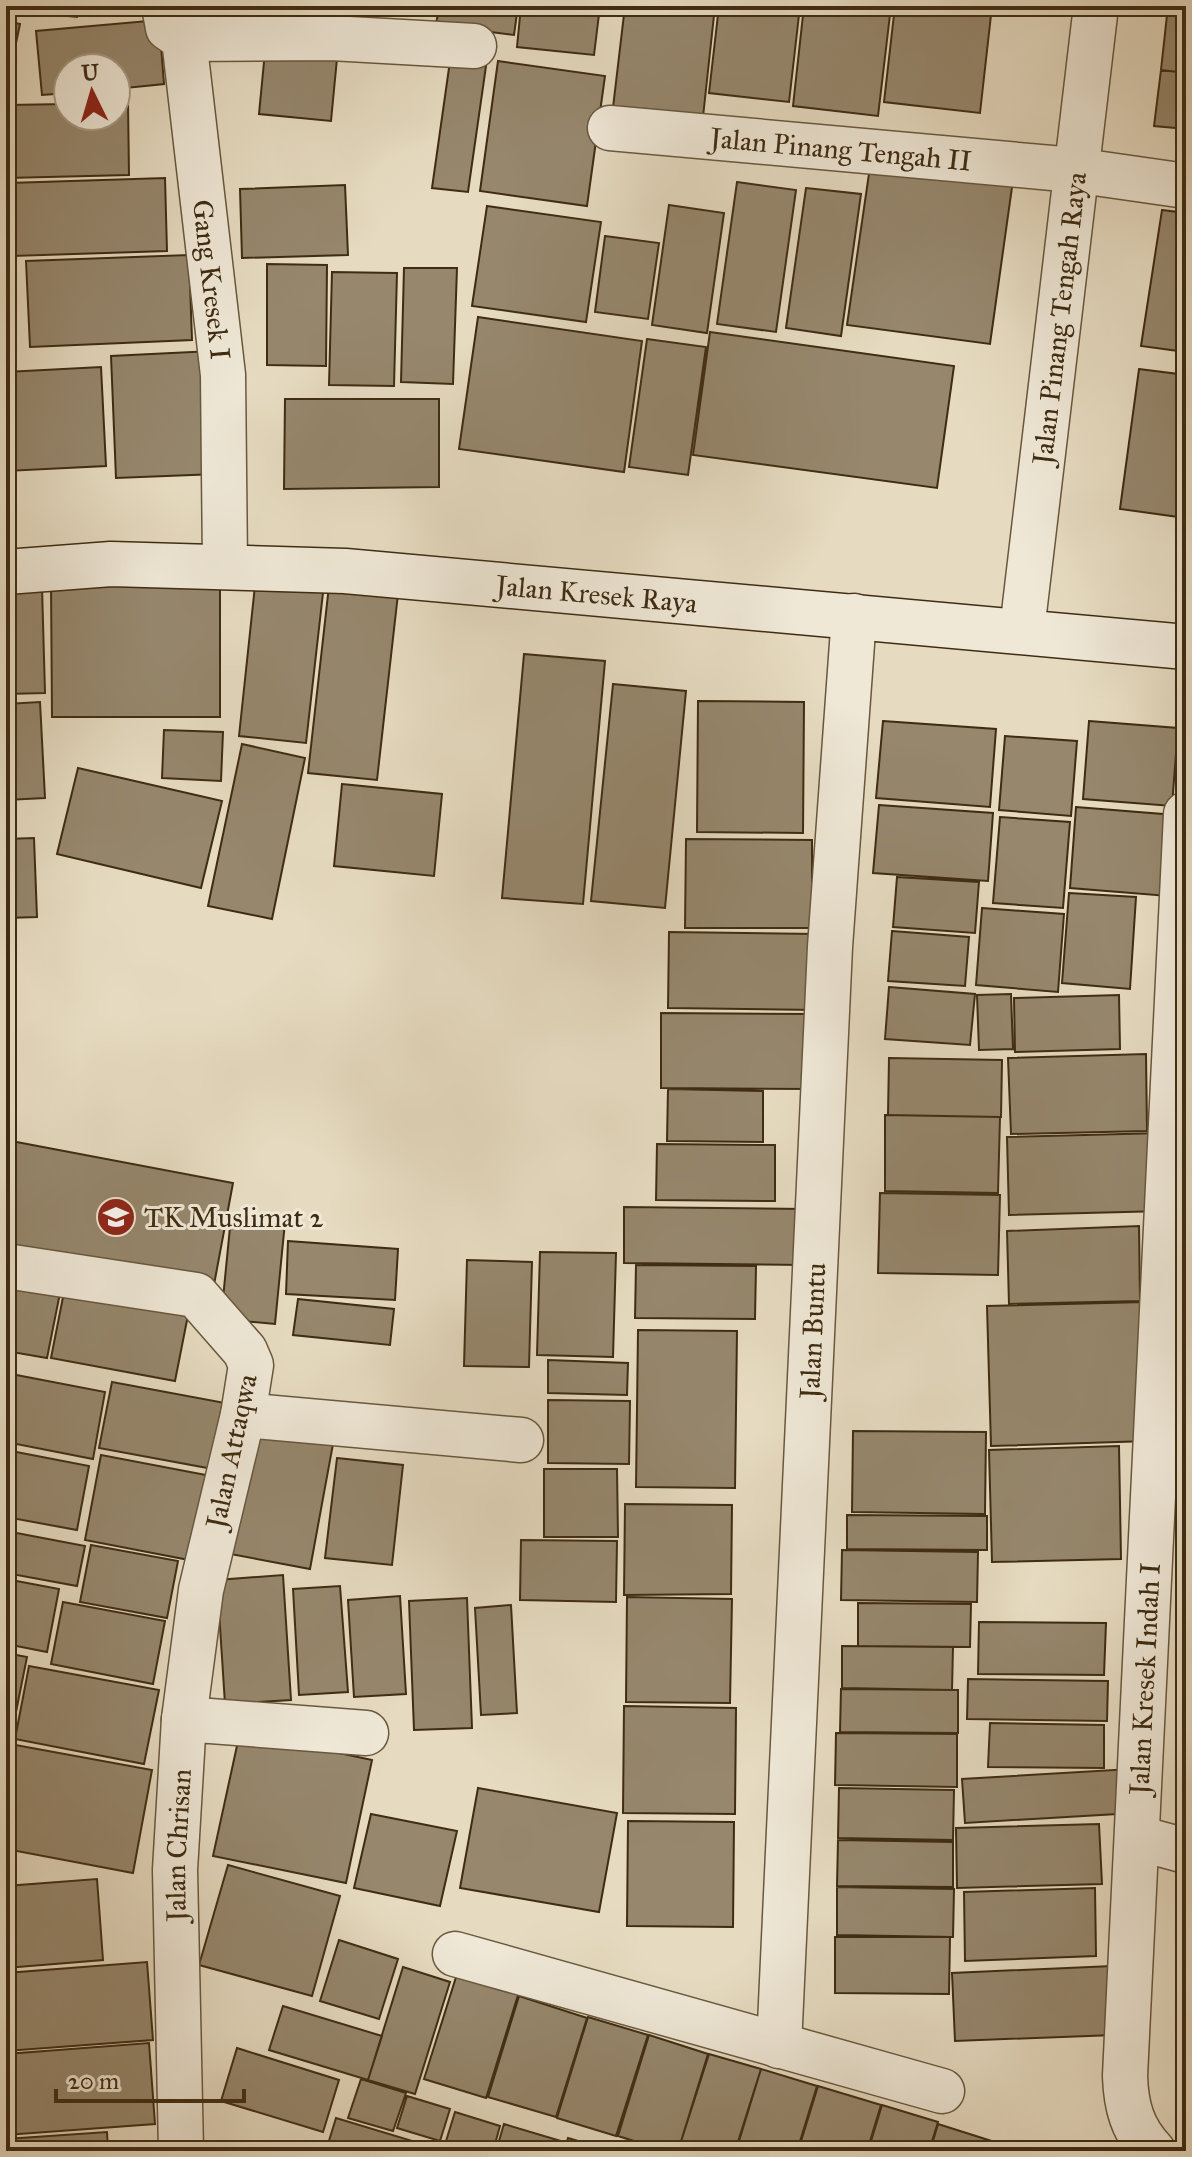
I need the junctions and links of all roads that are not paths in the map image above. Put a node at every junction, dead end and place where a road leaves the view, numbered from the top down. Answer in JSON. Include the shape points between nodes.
{"nodes":[{"id":1,"x":1096,"y":6,"type":"edge"},
{"id":2,"x":174,"y":22,"type":"edge"},
{"id":3,"x":474,"y":46,"type":"dead end"},
{"id":4,"x":610,"y":128,"type":"dead end"},
{"id":5,"x":1074,"y":170,"type":"junction"},
{"id":6,"x":1186,"y":186,"type":"edge"},
{"id":7,"x":225,"y":565,"type":"junction"},
{"id":8,"x":6,"y":572,"type":"edge"},
{"id":9,"x":854,"y":616,"type":"junction"},
{"id":10,"x":1022,"y":630,"type":"junction"},
{"id":11,"x":1186,"y":647,"type":"edge"},
{"id":12,"x":1186,"y":814,"type":"edge"},
{"id":13,"x":6,"y":1266,"type":"edge"},
{"id":14,"x":243,"y":1415,"type":"junction"},
{"id":15,"x":521,"y":1440,"type":"dead end"},
{"id":16,"x":184,"y":1719,"type":"junction"},
{"id":17,"x":366,"y":1733,"type":"dead end"},
{"id":18,"x":1138,"y":1838,"type":"junction"},
{"id":19,"x":1186,"y":1851,"type":"edge"},
{"id":20,"x":455,"y":1954,"type":"dead end"},
{"id":21,"x":779,"y":2046,"type":"junction"},
{"id":22,"x":942,"y":2091,"type":"dead end"},
{"id":23,"x":181,"y":2151,"type":"edge"},
{"id":24,"x":1153,"y":2151,"type":"edge"}],
"edges":[{"from":1,"to":5,"type":"street","name":"Jalan Pinang Tengah Raya"},
{"from":2,"to":3,"type":"street"},
{"from":2,"to":7,"type":"street","name":"Gang Kresek I","via":[[223,375]]},
{"from":4,"to":5,"type":"street","name":"Jalan Pinang Tengah II"},
{"from":5,"to":6,"type":"street","name":"Jalan Pinang Tengah II"},
{"from":5,"to":10,"type":"street","name":"Jalan Pinang Tengah Raya"},
{"from":7,"to":8,"type":"street","name":"Jalan Kresek Raya","via":[[111,564]]},
{"from":7,"to":9,"type":"street","name":"Jalan Kresek Raya"},
{"from":9,"to":10,"type":"street","name":"Jalan Kresek Raya"},
{"from":9,"to":21,"type":"street","name":"Jalan Buntu","via":[[830,947]]},
{"from":10,"to":11,"type":"street","name":"Jalan Kresek Raya"},
{"from":12,"to":18,"type":"street","name":"Jalan Kresek Indah I"},
{"from":13,"to":14,"type":"street","name":"Jalan Attaqwa","via":[[196,1295],[251,1365]]},
{"from":14,"to":15,"type":"street"},
{"from":14,"to":16,"type":"street","name":"Jalan Attaqwa","via":[[201,1590]]},
{"from":16,"to":17,"type":"street"},
{"from":16,"to":23,"type":"street","name":"Jalan Chrisan","via":[[175,1870]]},
{"from":18,"to":19,"type":"street"},
{"from":18,"to":24,"type":"street","name":"Jalan Kresek Indah I","via":[[1126,2107]]},
{"from":20,"to":21,"type":"street"},
{"from":21,"to":22,"type":"street"}]}
